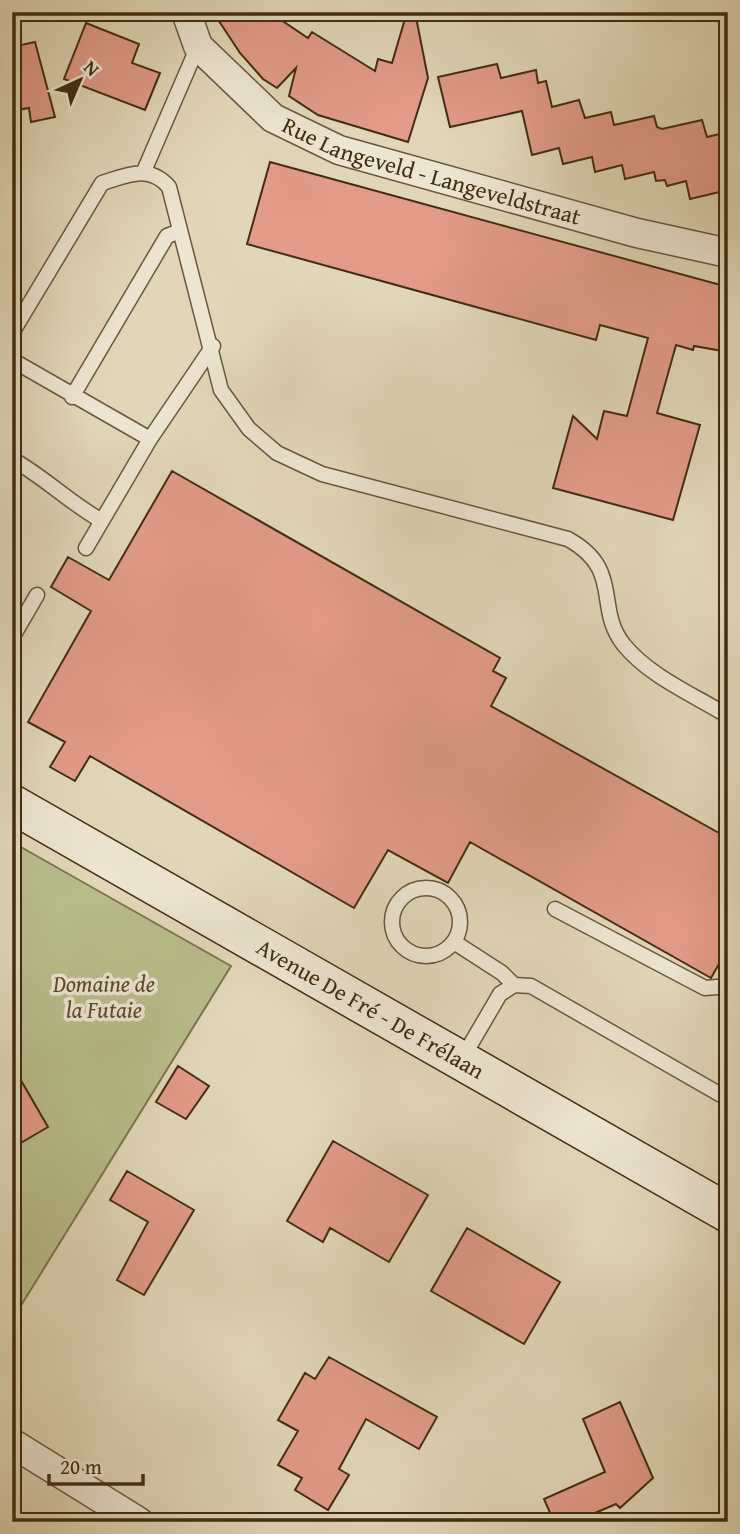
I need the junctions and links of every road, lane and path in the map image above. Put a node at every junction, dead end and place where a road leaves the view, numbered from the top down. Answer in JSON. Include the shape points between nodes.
{"nodes":[{"id":1,"x":186,"y":12,"type":"edge"},
{"id":2,"x":198,"y":46,"type":"junction"},
{"id":3,"x":144,"y":171,"type":"junction"},
{"id":4,"x":180,"y":232,"type":"junction"},
{"id":5,"x":728,"y":253,"type":"edge"},
{"id":6,"x":12,"y":333,"type":"edge"},
{"id":7,"x":213,"y":346,"type":"junction"},
{"id":8,"x":12,"y":360,"type":"edge"},
{"id":9,"x":72,"y":397,"type":"junction"},
{"id":10,"x":150,"y":439,"type":"junction"},
{"id":11,"x":12,"y":459,"type":"edge"},
{"id":12,"x":102,"y":521,"type":"junction"},
{"id":13,"x":86,"y":548,"type":"dead end"},
{"id":14,"x":37,"y":595,"type":"dead end"},
{"id":15,"x":12,"y":638,"type":"edge"},
{"id":16,"x":728,"y":716,"type":"edge"},
{"id":17,"x":12,"y":804,"type":"edge"},
{"id":18,"x":555,"y":909,"type":"dead end"},
{"id":19,"x":454,"y":942,"type":"junction"},
{"id":20,"x":514,"y":985,"type":"junction"},
{"id":21,"x":728,"y":986,"type":"edge"},
{"id":22,"x":461,"y":1060,"type":"junction"},
{"id":23,"x":728,"y":1100,"type":"edge"},
{"id":24,"x":728,"y":1213,"type":"edge"},
{"id":25,"x":14,"y":1444,"type":"edge"},
{"id":26,"x":139,"y":1522,"type":"edge"}],
"edges":[{"from":1,"to":2,"type":"street","name":"Rue Langeveld - Langeveldstraat"},
{"from":2,"to":3,"type":"lane"},
{"from":2,"to":5,"type":"street","name":"Rue Langeveld - Langeveldstraat","via":[[273,118],[339,150],[637,233]]},
{"from":3,"to":4,"type":"lane","via":[[159,176],[169,187]]},
{"from":3,"to":6,"type":"lane","via":[[102,183]]},
{"from":4,"to":7,"type":"lane"},
{"from":4,"to":9,"type":"lane","via":[[167,236]]},
{"from":7,"to":10,"type":"lane"},
{"from":7,"to":16,"type":"lane","via":[[222,390],[249,429],[277,453],[322,474],[568,539],[586,549],[607,585],[613,626],[622,643],[637,660]]},
{"from":8,"to":9,"type":"lane"},
{"from":9,"to":10,"type":"lane"},
{"from":10,"to":12,"type":"lane"},
{"from":11,"to":12,"type":"lane"},
{"from":12,"to":13,"type":"lane"},
{"from":14,"to":15,"type":"lane"},
{"from":17,"to":22,"type":"main road","name":"Avenue De Fré - De Frélaan"},
{"from":18,"to":21,"type":"lane","via":[[705,988]]},
{"from":19,"to":19,"type":"lane","via":[[460,928],[459,913],[439,890],[416,890],[397,902],[392,932],[412,954],[428,957],[442,953]]},
{"from":19,"to":20,"type":"lane"},
{"from":20,"to":22,"type":"lane","via":[[500,994]]},
{"from":20,"to":23,"type":"lane","via":[[531,986]]},
{"from":22,"to":24,"type":"main road","name":"Avenue De Fré - De Frélaan"},
{"from":25,"to":26,"type":"street"}]}
